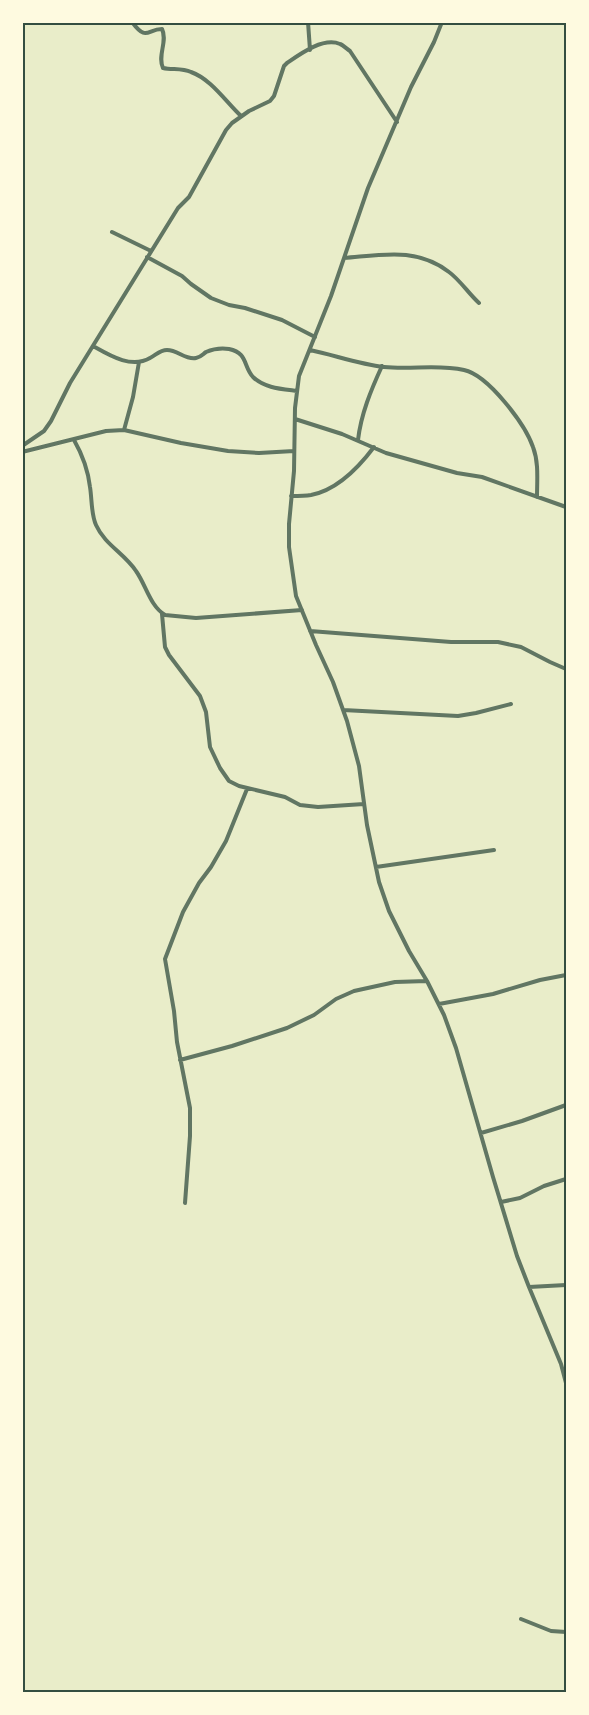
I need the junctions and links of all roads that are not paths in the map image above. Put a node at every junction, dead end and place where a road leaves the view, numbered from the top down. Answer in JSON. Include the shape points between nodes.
{"nodes":[{"id":1,"x":132,"y":22,"type":"edge"},
{"id":2,"x":308,"y":22,"type":"edge"},
{"id":3,"x":442,"y":22,"type":"edge"},
{"id":4,"x":310,"y":50,"type":"junction"},
{"id":5,"x":241,"y":116,"type":"junction"},
{"id":6,"x":397,"y":122,"type":"junction"},
{"id":7,"x":112,"y":232,"type":"dead end"},
{"id":8,"x":151,"y":251,"type":"junction"},
{"id":9,"x":147,"y":257,"type":"junction"},
{"id":10,"x":344,"y":258,"type":"junction"},
{"id":11,"x":479,"y":303,"type":"dead end"},
{"id":12,"x":315,"y":337,"type":"junction"},
{"id":13,"x":93,"y":346,"type":"junction"},
{"id":14,"x":310,"y":350,"type":"junction"},
{"id":15,"x":139,"y":362,"type":"junction"},
{"id":16,"x":382,"y":366,"type":"junction"},
{"id":17,"x":297,"y":390,"type":"junction"},
{"id":18,"x":295,"y":419,"type":"junction"},
{"id":19,"x":124,"y":430,"type":"junction"},
{"id":20,"x":74,"y":440,"type":"junction"},
{"id":21,"x":358,"y":440,"type":"junction"},
{"id":22,"x":22,"y":446,"type":"edge"},
{"id":23,"x":374,"y":447,"type":"junction"},
{"id":24,"x":294,"y":451,"type":"junction"},
{"id":25,"x":22,"y":452,"type":"edge"},
{"id":26,"x":291,"y":496,"type":"junction"},
{"id":27,"x":537,"y":497,"type":"junction"},
{"id":28,"x":566,"y":507,"type":"edge"},
{"id":29,"x":302,"y":610,"type":"junction"},
{"id":30,"x":162,"y":614,"type":"junction"},
{"id":31,"x":310,"y":631,"type":"junction"},
{"id":32,"x":566,"y":669,"type":"edge"},
{"id":33,"x":511,"y":704,"type":"dead end"},
{"id":34,"x":343,"y":710,"type":"junction"},
{"id":35,"x":247,"y":789,"type":"junction"},
{"id":36,"x":364,"y":804,"type":"junction"},
{"id":37,"x":494,"y":850,"type":"dead end"},
{"id":38,"x":376,"y":867,"type":"junction"},
{"id":39,"x":566,"y":975,"type":"edge"},
{"id":40,"x":427,"y":981,"type":"junction"},
{"id":41,"x":438,"y":1004,"type":"junction"},
{"id":42,"x":180,"y":1060,"type":"junction"},
{"id":43,"x":566,"y":1105,"type":"edge"},
{"id":44,"x":480,"y":1133,"type":"junction"},
{"id":45,"x":566,"y":1179,"type":"edge"},
{"id":46,"x":500,"y":1202,"type":"junction"},
{"id":47,"x":184,"y":1203,"type":"dead end"},
{"id":48,"x":566,"y":1285,"type":"edge"},
{"id":49,"x":528,"y":1287,"type":"junction"},
{"id":50,"x":566,"y":1383,"type":"edge"},
{"id":51,"x":521,"y":1619,"type":"dead end"},
{"id":52,"x":566,"y":1632,"type":"edge"}],
"edges":[{"from":1,"to":5,"type":"street","via":[[143,33],[162,29],[163,68],[199,75]]},
{"from":2,"to":4,"type":"street"},
{"from":3,"to":6,"type":"street"},
{"from":4,"to":5,"type":"street","via":[[284,66],[270,101]]},
{"from":4,"to":6,"type":"street","via":[[330,43],[340,44],[350,51]]},
{"from":5,"to":8,"type":"street","via":[[226,130],[189,197],[178,208]]},
{"from":6,"to":10,"type":"street","via":[[368,188]]},
{"from":7,"to":8,"type":"street"},
{"from":8,"to":9,"type":"street"},
{"from":9,"to":12,"type":"street","via":[[182,276],[211,298],[282,320]]},
{"from":9,"to":13,"type":"street"},
{"from":10,"to":11,"type":"street","via":[[409,254],[429,260],[450,272]]},
{"from":10,"to":12,"type":"street"},
{"from":12,"to":14,"type":"street"},
{"from":13,"to":15,"type":"street","via":[[121,360]]},
{"from":13,"to":22,"type":"street","via":[[44,431]]},
{"from":14,"to":16,"type":"street"},
{"from":14,"to":17,"type":"street"},
{"from":15,"to":17,"type":"street","via":[[162,350],[195,358],[213,350],[230,349],[239,353],[253,376],[266,385]]},
{"from":15,"to":19,"type":"street"},
{"from":16,"to":21,"type":"street","via":[[365,406]]},
{"from":16,"to":27,"type":"street","via":[[447,367],[475,374],[512,410],[526,432],[534,448]]},
{"from":17,"to":18,"type":"street"},
{"from":18,"to":21,"type":"street"},
{"from":18,"to":24,"type":"street"},
{"from":19,"to":20,"type":"street","via":[[106,431]]},
{"from":19,"to":24,"type":"street","via":[[228,451]]},
{"from":20,"to":25,"type":"street"},
{"from":20,"to":30,"type":"street","via":[[90,484],[98,529],[136,571]]},
{"from":21,"to":23,"type":"street"},
{"from":23,"to":26,"type":"street","via":[[355,469],[332,487],[311,495]]},
{"from":23,"to":27,"type":"street","via":[[457,473],[482,477]]},
{"from":24,"to":26,"type":"street"},
{"from":26,"to":29,"type":"street","via":[[289,547]]},
{"from":27,"to":28,"type":"street"},
{"from":29,"to":30,"type":"street","via":[[196,618]]},
{"from":29,"to":31,"type":"street"},
{"from":30,"to":35,"type":"street","via":[[165,647],[200,696],[206,712],[210,747],[220,768],[229,781]]},
{"from":31,"to":32,"type":"street","via":[[452,642],[498,642],[521,647]]},
{"from":31,"to":34,"type":"street"},
{"from":33,"to":34,"type":"street","via":[[458,716]]},
{"from":34,"to":36,"type":"street","via":[[359,766]]},
{"from":35,"to":36,"type":"street","via":[[285,797],[300,805]]},
{"from":35,"to":42,"type":"street","via":[[226,841],[182,912],[165,959]]},
{"from":36,"to":38,"type":"street"},
{"from":37,"to":38,"type":"street"},
{"from":38,"to":40,"type":"street","via":[[389,911]]},
{"from":39,"to":41,"type":"street"},
{"from":40,"to":41,"type":"street"},
{"from":40,"to":42,"type":"street","via":[[395,982],[354,991],[286,1028]]},
{"from":41,"to":44,"type":"street","via":[[456,1048]]},
{"from":42,"to":47,"type":"street","via":[[190,1108]]},
{"from":43,"to":44,"type":"street"},
{"from":44,"to":46,"type":"street"},
{"from":45,"to":46,"type":"street","via":[[520,1198]]},
{"from":46,"to":49,"type":"street"},
{"from":48,"to":49,"type":"street"},
{"from":49,"to":50,"type":"street"},
{"from":51,"to":52,"type":"street","via":[[551,1631]]}]}
